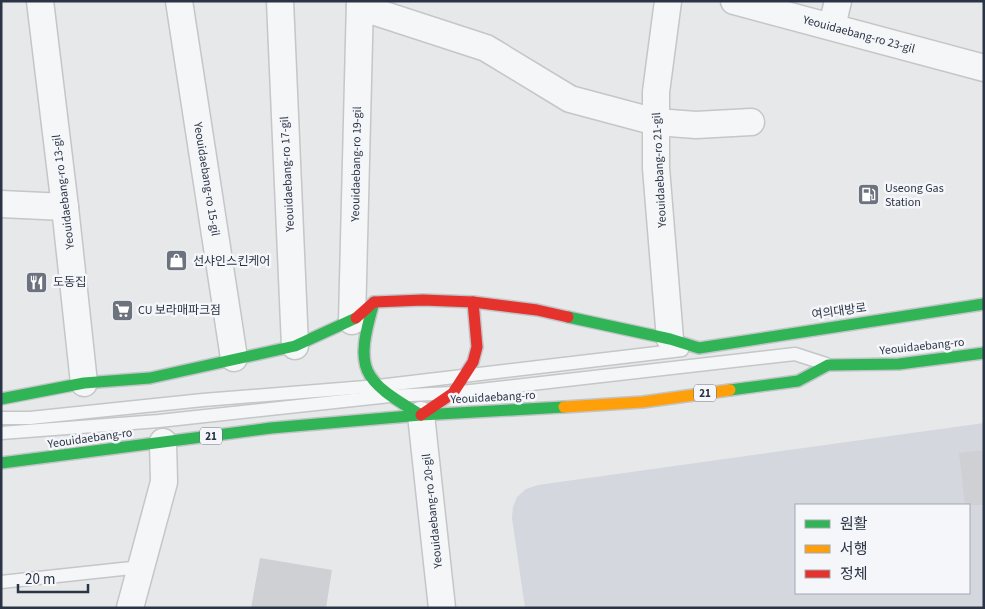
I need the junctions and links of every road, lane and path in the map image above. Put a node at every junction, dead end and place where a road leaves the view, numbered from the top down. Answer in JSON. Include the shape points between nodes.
{"nodes":[{"id":1,"x":40,"y":1,"type":"edge"},
{"id":2,"x":180,"y":1,"type":"edge"},
{"id":3,"x":280,"y":1,"type":"edge"},
{"id":4,"x":668,"y":1,"type":"edge"},
{"id":5,"x":734,"y":1,"type":"edge"},
{"id":6,"x":838,"y":1,"type":"edge"},
{"id":7,"x":360,"y":4,"type":"edge"},
{"id":8,"x":832,"y":26,"type":"junction"},
{"id":9,"x":984,"y":68,"type":"edge"},
{"id":10,"x":656,"y":122,"type":"junction"},
{"id":11,"x":751,"y":122,"type":"dead end"},
{"id":12,"x":1,"y":204,"type":"edge"},
{"id":13,"x":65,"y":207,"type":"junction"},
{"id":14,"x":374,"y":302,"type":"junction"},
{"id":15,"x":473,"y":302,"type":"junction"},
{"id":16,"x":984,"y":304,"type":"edge"},
{"id":17,"x":352,"y":321,"type":"junction"},
{"id":18,"x":670,"y":339,"type":"junction"},
{"id":19,"x":295,"y":346,"type":"junction"},
{"id":20,"x":699,"y":348,"type":"junction"},
{"id":21,"x":984,"y":353,"type":"edge"},
{"id":22,"x":234,"y":358,"type":"junction"},
{"id":23,"x":828,"y":365,"type":"junction"},
{"id":24,"x":462,"y":376,"type":"junction"},
{"id":25,"x":84,"y":383,"type":"junction"},
{"id":26,"x":378,"y":386,"type":"junction"},
{"id":27,"x":453,"y":393,"type":"junction"},
{"id":28,"x":390,"y":396,"type":"junction"},
{"id":29,"x":1,"y":399,"type":"edge"},
{"id":30,"x":421,"y":415,"type":"junction"},
{"id":31,"x":1,"y":418,"type":"edge"},
{"id":32,"x":1,"y":433,"type":"edge"},
{"id":33,"x":163,"y":442,"type":"junction"},
{"id":34,"x":1,"y":463,"type":"edge"},
{"id":35,"x":141,"y":568,"type":"junction"},
{"id":36,"x":1,"y":582,"type":"edge"},
{"id":37,"x":130,"y":608,"type":"edge"},
{"id":38,"x":442,"y":608,"type":"edge"}],
"edges":[{"from":1,"to":13,"type":"street","name":"Yeouidaebang-ro 13-gil"},
{"from":2,"to":22,"type":"street","name":"Yeouidaebang-ro 15-gil"},
{"from":3,"to":19,"type":"street","name":"Yeouidaebang-ro 17-gil"},
{"from":4,"to":10,"type":"street","name":"Yeouidaebang-ro 21-gil","via":[[656,92]]},
{"from":5,"to":8,"type":"street","name":"Yeouidaebang-ro 23-gil"},
{"from":6,"to":8,"type":"street"},
{"from":7,"to":10,"type":"street","name":"Yeouidaebang-ro 19-gil","via":[[486,48],[570,99]]},
{"from":7,"to":17,"type":"street","name":"Yeouidaebang-ro 19-gil"},
{"from":8,"to":9,"type":"street","name":"Yeouidaebang-ro 23-gil"},
{"from":10,"to":11,"type":"street","name":"Yeouidaebang-ro 19-gil","via":[[696,125]]},
{"from":10,"to":18,"type":"street","name":"Yeouidaebang-ro 21-gil","via":[[656,168]]},
{"from":12,"to":13,"type":"street"},
{"from":13,"to":25,"type":"street","name":"Yeouidaebang-ro 13-gil"},
{"from":14,"to":15,"type":"main road"},
{"from":14,"to":17,"type":"main road"},
{"from":14,"to":26,"type":"main road","via":[[364,335],[362,357],[364,370]]},
{"from":15,"to":18,"type":"main road","via":[[537,310]]},
{"from":15,"to":24,"type":"main road","via":[[477,347],[473,362]]},
{"from":16,"to":20,"type":"main road","name":"여의대방로"},
{"from":17,"to":19,"type":"main road"},
{"from":18,"to":20,"type":"main road"},
{"from":19,"to":22,"type":"main road"},
{"from":20,"to":24,"type":"lane"},
{"from":21,"to":23,"type":"main road","name":"Yeouidaebang-ro","number":"21","via":[[899,364]]},
{"from":22,"to":25,"type":"main road","via":[[150,378]]},
{"from":23,"to":27,"type":"lane","via":[[795,354]]},
{"from":23,"to":30,"type":"main road","name":"Yeouidaebang-ro","number":"21","via":[[798,381],[642,402]]},
{"from":24,"to":26,"type":"lane"},
{"from":24,"to":27,"type":"main road"},
{"from":25,"to":29,"type":"main road"},
{"from":26,"to":28,"type":"main road"},
{"from":26,"to":31,"type":"lane"},
{"from":27,"to":28,"type":"lane"},
{"from":27,"to":30,"type":"main road"},
{"from":28,"to":30,"type":"main road"},
{"from":28,"to":32,"type":"lane"},
{"from":30,"to":33,"type":"main road","name":"Yeouidaebang-ro","number":"21","via":[[271,428]]},
{"from":30,"to":38,"type":"street","name":"Yeouidaebang-ro 20-gil"},
{"from":33,"to":34,"type":"main road","name":"Yeouidaebang-ro","number":"21"},
{"from":33,"to":35,"type":"street","via":[[164,482]]},
{"from":35,"to":36,"type":"lane"},
{"from":35,"to":37,"type":"street"}]}
